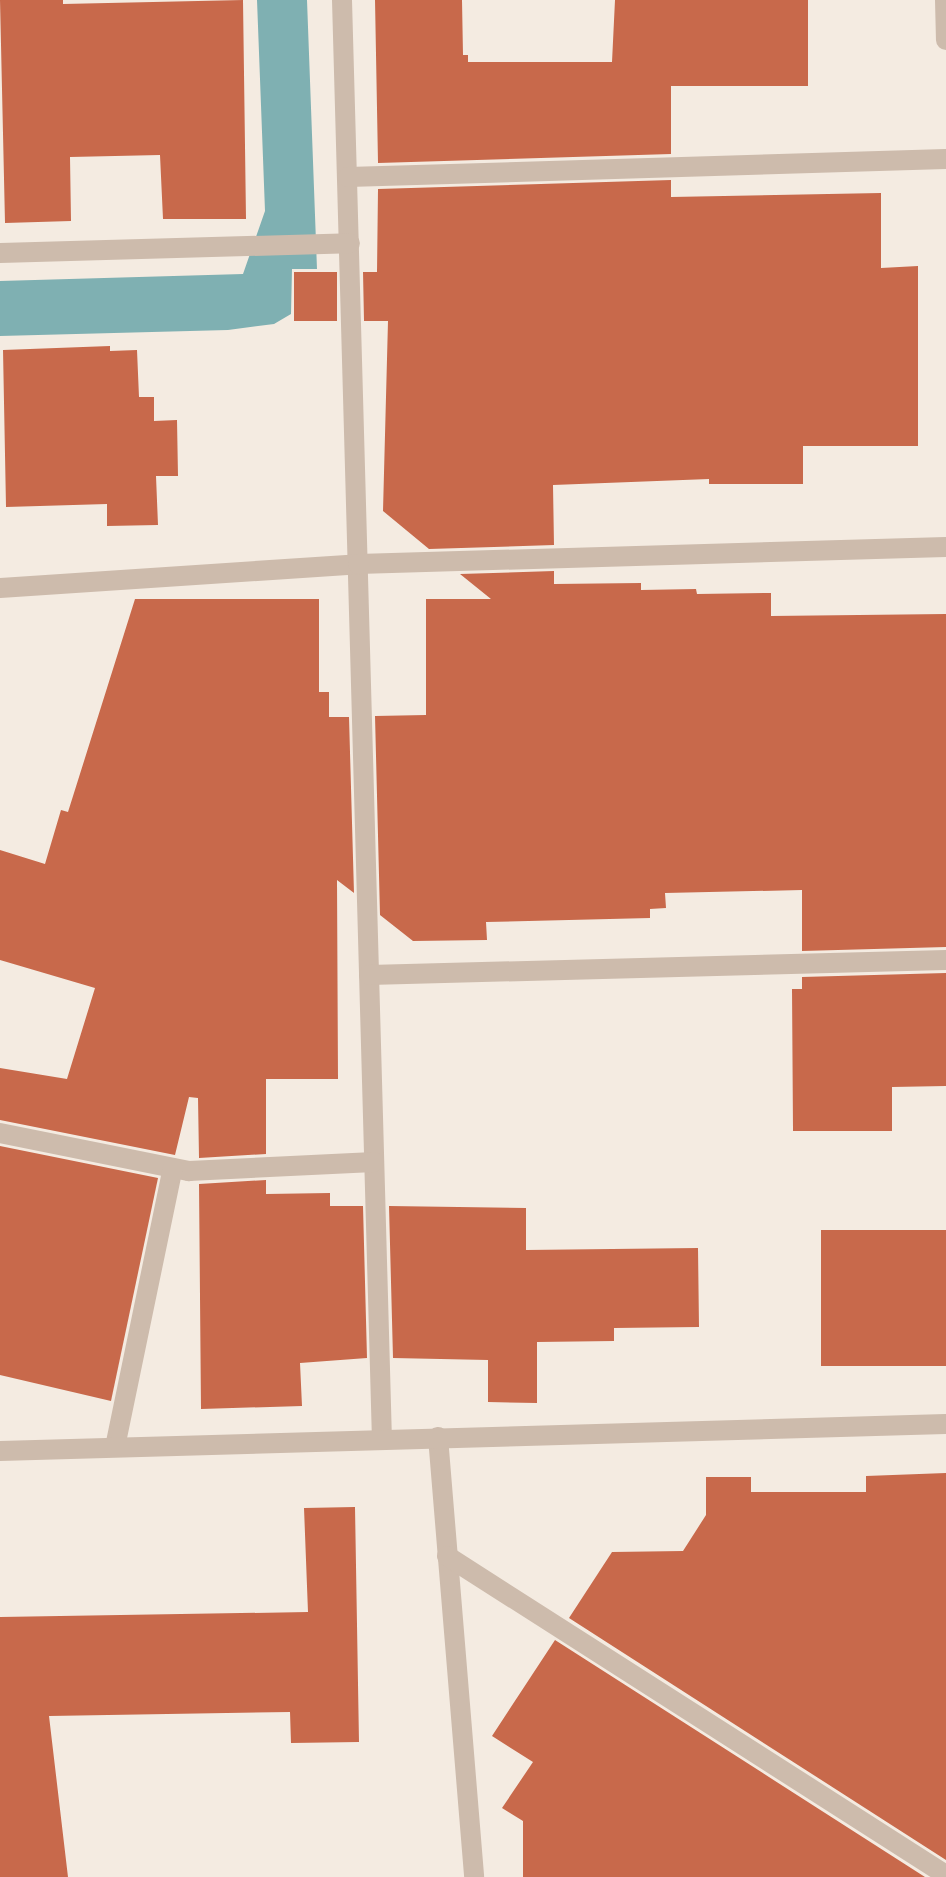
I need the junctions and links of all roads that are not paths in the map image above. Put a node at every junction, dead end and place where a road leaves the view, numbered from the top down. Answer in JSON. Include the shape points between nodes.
{"nodes":[{"id":1,"x":342,"y":0,"type":"edge"},
{"id":2,"x":945,"y":0,"type":"edge"},
{"id":3,"x":946,"y":40,"type":"edge"},
{"id":4,"x":946,"y":159,"type":"edge"},
{"id":5,"x":348,"y":177,"type":"junction"},
{"id":6,"x":350,"y":243,"type":"junction"},
{"id":7,"x":0,"y":253,"type":"edge"},
{"id":8,"x":946,"y":547,"type":"edge"},
{"id":9,"x":358,"y":564,"type":"junction"},
{"id":10,"x":0,"y":588,"type":"edge"},
{"id":11,"x":946,"y":960,"type":"edge"},
{"id":12,"x":369,"y":975,"type":"junction"},
{"id":13,"x":0,"y":1133,"type":"edge"},
{"id":14,"x":374,"y":1162,"type":"junction"},
{"id":15,"x":173,"y":1168,"type":"junction"},
{"id":16,"x":946,"y":1424,"type":"edge"},
{"id":17,"x":438,"y":1437,"type":"junction"},
{"id":18,"x":382,"y":1439,"type":"junction"},
{"id":19,"x":115,"y":1447,"type":"junction"},
{"id":20,"x":0,"y":1451,"type":"edge"},
{"id":21,"x":447,"y":1556,"type":"junction"},
{"id":22,"x":946,"y":1875,"type":"edge"},
{"id":23,"x":474,"y":1877,"type":"edge"}],
"edges":[{"from":1,"to":5,"type":"street"},
{"from":2,"to":3,"type":"street"},
{"from":4,"to":5,"type":"street"},
{"from":5,"to":6,"type":"street"},
{"from":6,"to":7,"type":"street"},
{"from":6,"to":9,"type":"street"},
{"from":8,"to":9,"type":"street"},
{"from":9,"to":10,"type":"street"},
{"from":9,"to":12,"type":"street"},
{"from":11,"to":12,"type":"street"},
{"from":12,"to":14,"type":"street"},
{"from":13,"to":15,"type":"street"},
{"from":14,"to":15,"type":"street"},
{"from":14,"to":18,"type":"street"},
{"from":15,"to":19,"type":"street"},
{"from":16,"to":17,"type":"street"},
{"from":17,"to":18,"type":"street"},
{"from":17,"to":21,"type":"street"},
{"from":18,"to":19,"type":"street"},
{"from":19,"to":20,"type":"street"},
{"from":21,"to":22,"type":"street"},
{"from":21,"to":23,"type":"street"}]}
